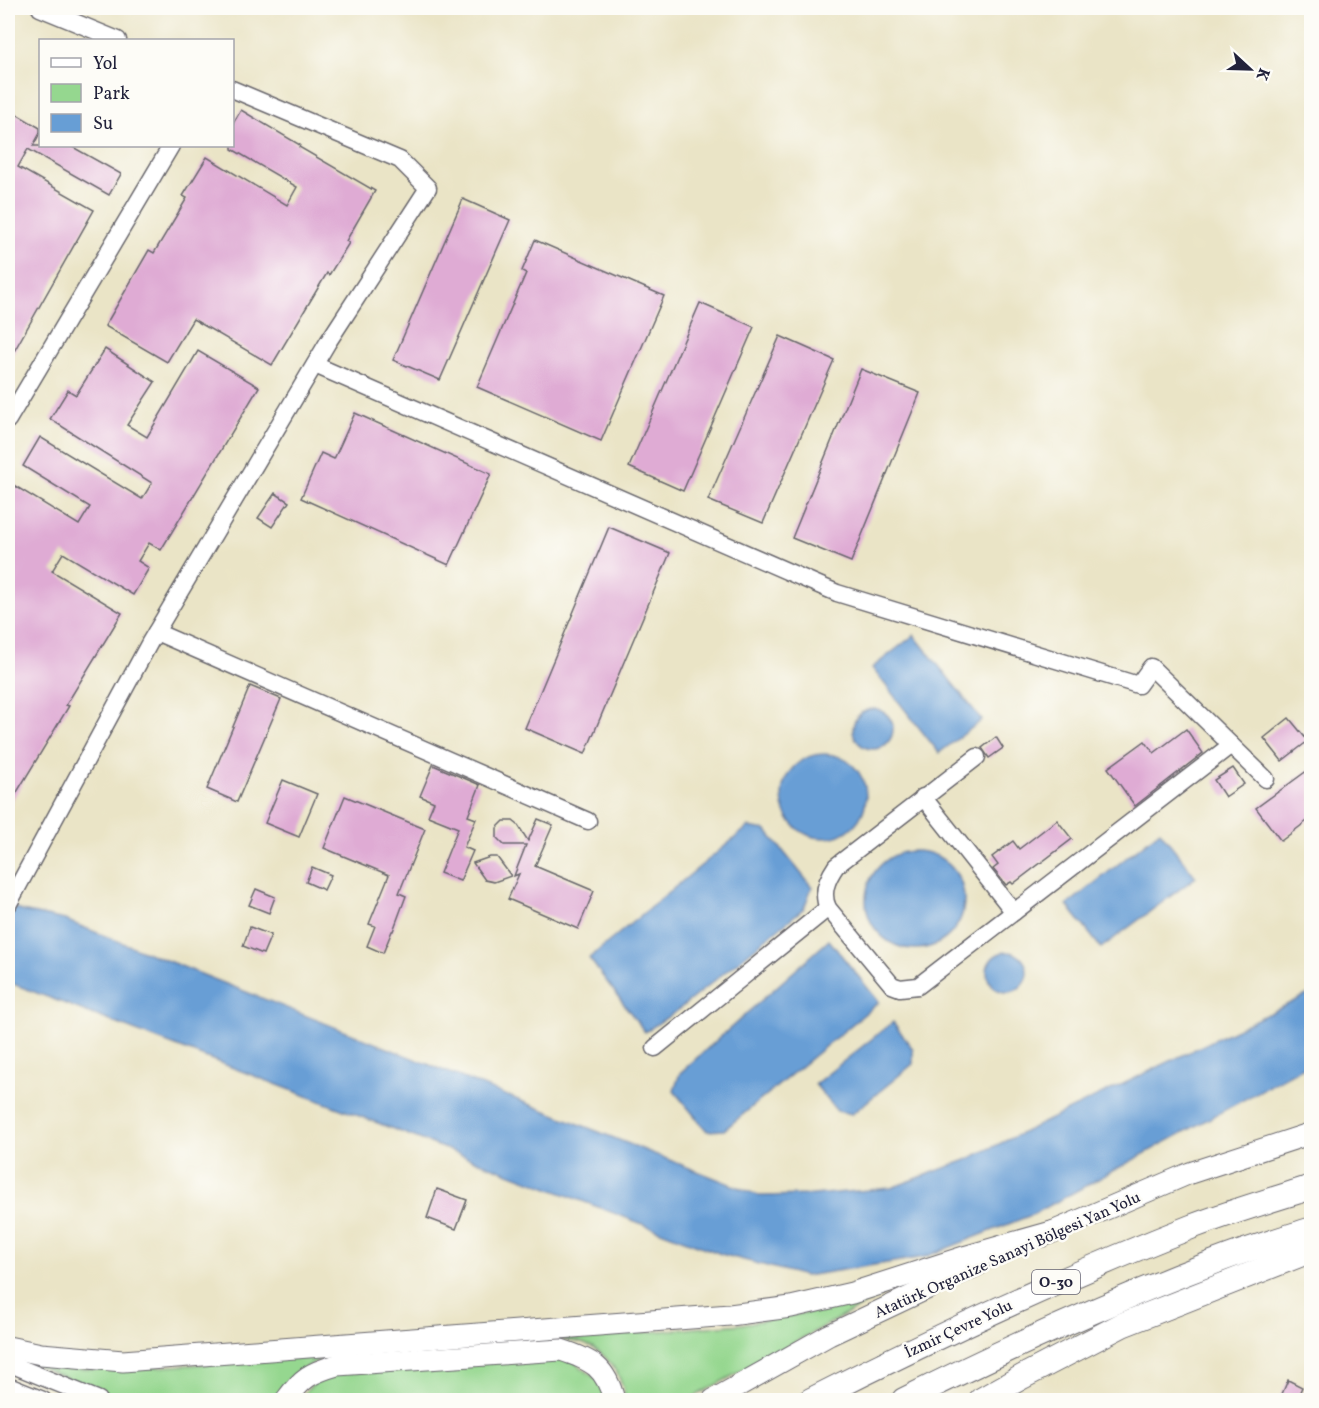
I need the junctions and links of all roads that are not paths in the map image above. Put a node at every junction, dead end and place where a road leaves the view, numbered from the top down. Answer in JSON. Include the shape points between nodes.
{"nodes":[{"id":1,"x":40,"y":8,"type":"edge"},
{"id":2,"x":116,"y":39,"type":"edge"},
{"id":3,"x":234,"y":90,"type":"edge"},
{"id":4,"x":170,"y":147,"type":"edge"},
{"id":5,"x":315,"y":365,"type":"junction"},
{"id":6,"x":8,"y":420,"type":"edge"},
{"id":7,"x":156,"y":632,"type":"junction"},
{"id":8,"x":1231,"y":745,"type":"junction"},
{"id":9,"x":977,"y":757,"type":"dead end"},
{"id":10,"x":1266,"y":779,"type":"dead end"},
{"id":11,"x":923,"y":797,"type":"junction"},
{"id":12,"x":588,"y":822,"type":"dead end"},
{"id":13,"x":15,"y":881,"type":"edge"},
{"id":14,"x":8,"y":904,"type":"edge"},
{"id":15,"x":828,"y":908,"type":"junction"},
{"id":16,"x":1014,"y":912,"type":"junction"},
{"id":17,"x":655,"y":1048,"type":"dead end"},
{"id":18,"x":1311,"y":1133,"type":"edge"},
{"id":19,"x":1311,"y":1187,"type":"edge"},
{"id":20,"x":1311,"y":1229,"type":"edge"},
{"id":21,"x":1055,"y":1231,"type":"junction"},
{"id":22,"x":1311,"y":1250,"type":"edge"},
{"id":23,"x":8,"y":1347,"type":"edge"},
{"id":24,"x":8,"y":1363,"type":"edge"},
{"id":25,"x":8,"y":1386,"type":"edge"},
{"id":26,"x":8,"y":1395,"type":"edge"},
{"id":27,"x":18,"y":1401,"type":"edge"},
{"id":28,"x":43,"y":1401,"type":"edge"},
{"id":29,"x":99,"y":1401,"type":"edge"},
{"id":30,"x":286,"y":1401,"type":"edge"},
{"id":31,"x":614,"y":1401,"type":"edge"},
{"id":32,"x":713,"y":1401,"type":"edge"},
{"id":33,"x":811,"y":1401,"type":"edge"},
{"id":34,"x":904,"y":1401,"type":"edge"},
{"id":35,"x":981,"y":1401,"type":"edge"}],
"edges":[{"from":1,"to":2,"type":"street"},
{"from":3,"to":5,"type":"street","via":[[400,160],[428,188]]},
{"from":4,"to":6,"type":"street"},
{"from":5,"to":7,"type":"street"},
{"from":5,"to":8,"type":"street","via":[[837,593],[1138,685],[1152,668]]},
{"from":7,"to":12,"type":"street"},
{"from":7,"to":13,"type":"street"},
{"from":8,"to":10,"type":"street"},
{"from":8,"to":16,"type":"street"},
{"from":9,"to":11,"type":"street"},
{"from":11,"to":15,"type":"street","via":[[836,866],[825,892]]},
{"from":11,"to":16,"type":"street"},
{"from":13,"to":14,"type":"street"},
{"from":15,"to":16,"type":"street","via":[[892,985],[900,988],[918,986]]},
{"from":15,"to":17,"type":"street"},
{"from":18,"to":21,"type":"main road","name":"Atatürk Organize Sanayi Bölgesi Yan Yolu","via":[[1190,1173]]},
{"from":19,"to":33,"type":"highway","name":"İzmir Çevre Yolu","number":"O-30","via":[[1193,1226],[1056,1283]]},
{"from":20,"to":34,"type":"highway","number":"O-30","via":[[1140,1291],[1008,1349]]},
{"from":21,"to":23,"type":"main road","via":[[852,1293],[730,1315],[123,1361]]},
{"from":21,"to":32,"type":"main road","name":"Atatürk Organize Sanayi Bölgesi Yan Yolu","via":[[829,1335]]},
{"from":22,"to":35,"type":"highway","via":[[1122,1325]]},
{"from":24,"to":29,"type":"street"},
{"from":25,"to":28,"type":"street"},
{"from":26,"to":27,"type":"main road"},
{"from":30,"to":31,"type":"main road","via":[[313,1372],[337,1365],[561,1350],[585,1357],[600,1368]]}]}
